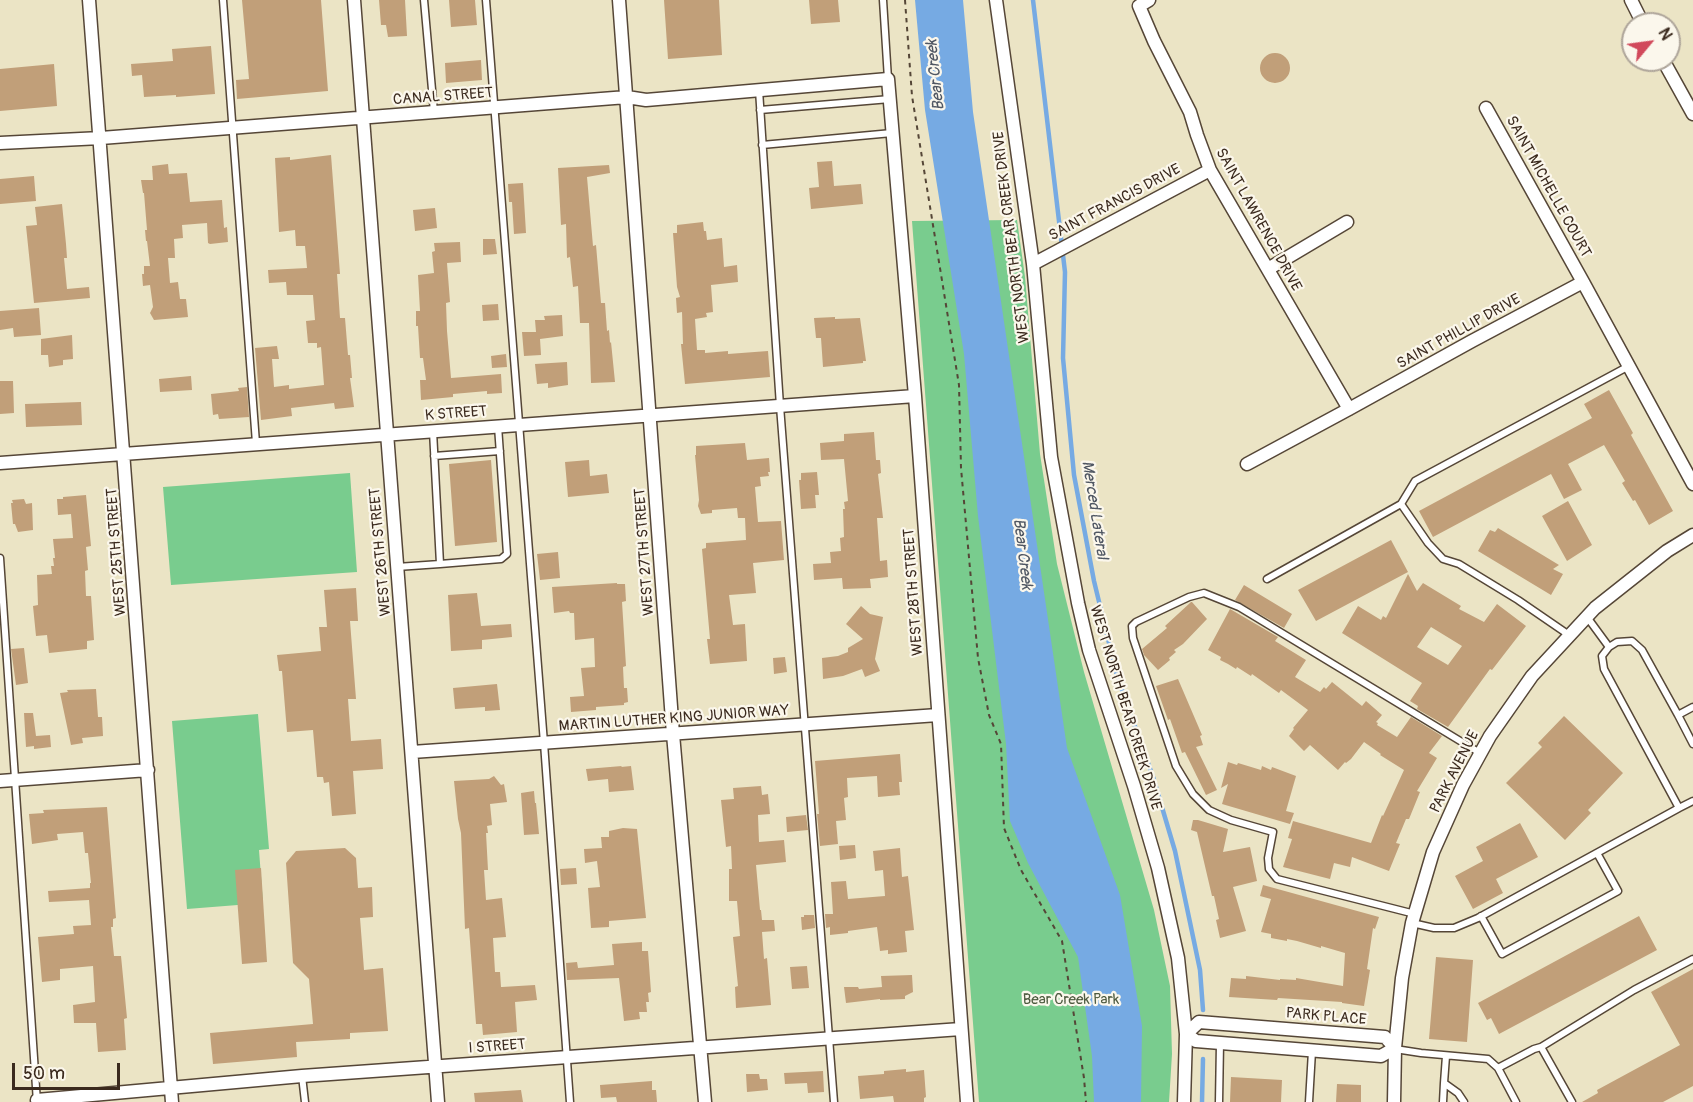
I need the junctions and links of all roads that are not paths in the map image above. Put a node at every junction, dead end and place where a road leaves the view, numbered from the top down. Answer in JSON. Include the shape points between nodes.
{"nodes":[{"id":1,"x":92,"y":0,"type":"edge"},
{"id":2,"x":223,"y":0,"type":"edge"},
{"id":3,"x":354,"y":0,"type":"edge"},
{"id":4,"x":424,"y":0,"type":"edge"},
{"id":5,"x":486,"y":0,"type":"edge"},
{"id":6,"x":619,"y":0,"type":"edge"},
{"id":7,"x":883,"y":0,"type":"edge"},
{"id":8,"x":996,"y":0,"type":"edge"},
{"id":9,"x":1144,"y":3,"type":"edge"},
{"id":10,"x":1670,"y":72,"type":"edge"},
{"id":11,"x":888,"y":79,"type":"junction"},
{"id":12,"x":759,"y":90,"type":"junction"},
{"id":13,"x":627,"y":97,"type":"junction"},
{"id":14,"x":890,"y":99,"type":"junction"},
{"id":15,"x":495,"y":108,"type":"junction"},
{"id":16,"x":1486,"y":108,"type":"dead end"},
{"id":17,"x":760,"y":110,"type":"junction"},
{"id":18,"x":434,"y":112,"type":"junction"},
{"id":19,"x":1693,"y":114,"type":"edge"},
{"id":20,"x":364,"y":118,"type":"junction"},
{"id":21,"x":232,"y":127,"type":"junction"},
{"id":22,"x":892,"y":133,"type":"junction"},
{"id":23,"x":100,"y":138,"type":"junction"},
{"id":24,"x":0,"y":143,"type":"edge"},
{"id":25,"x":762,"y":145,"type":"junction"},
{"id":26,"x":1210,"y":170,"type":"junction"},
{"id":27,"x":1347,"y":222,"type":"dead end"},
{"id":28,"x":1038,"y":261,"type":"junction"},
{"id":29,"x":1268,"y":269,"type":"junction"},
{"id":30,"x":1583,"y":282,"type":"junction"},
{"id":31,"x":1629,"y":366,"type":"junction"},
{"id":32,"x":915,"y":396,"type":"junction"},
{"id":33,"x":780,"y":406,"type":"junction"},
{"id":34,"x":1349,"y":409,"type":"junction"},
{"id":35,"x":650,"y":416,"type":"junction"},
{"id":36,"x":520,"y":424,"type":"junction"},
{"id":37,"x":498,"y":426,"type":"junction"},
{"id":38,"x":433,"y":431,"type":"junction"},
{"id":39,"x":387,"y":434,"type":"junction"},
{"id":40,"x":256,"y":443,"type":"junction"},
{"id":41,"x":500,"y":451,"type":"junction"},
{"id":42,"x":125,"y":453,"type":"junction"},
{"id":43,"x":435,"y":456,"type":"junction"},
{"id":44,"x":0,"y":463,"type":"edge"},
{"id":45,"x":1247,"y":464,"type":"dead end"},
{"id":46,"x":1693,"y":484,"type":"edge"},
{"id":47,"x":1401,"y":504,"type":"junction"},
{"id":48,"x":1693,"y":535,"type":"edge"},
{"id":49,"x":0,"y":558,"type":"edge"},
{"id":50,"x":440,"y":564,"type":"junction"},
{"id":51,"x":397,"y":567,"type":"junction"},
{"id":52,"x":1267,"y":579,"type":"dead end"},
{"id":53,"x":1587,"y":617,"type":"junction"},
{"id":54,"x":1570,"y":635,"type":"junction"},
{"id":55,"x":1609,"y":647,"type":"junction"},
{"id":56,"x":1693,"y":707,"type":"edge"},
{"id":57,"x":938,"y":715,"type":"junction"},
{"id":58,"x":1678,"y":715,"type":"junction"},
{"id":59,"x":805,"y":724,"type":"junction"},
{"id":60,"x":673,"y":734,"type":"junction"},
{"id":61,"x":544,"y":743,"type":"junction"},
{"id":62,"x":1693,"y":744,"type":"edge"},
{"id":63,"x":412,"y":753,"type":"junction"},
{"id":64,"x":1480,"y":753,"type":"junction"},
{"id":65,"x":148,"y":770,"type":"junction"},
{"id":66,"x":16,"y":779,"type":"junction"},
{"id":67,"x":0,"y":781,"type":"edge"},
{"id":68,"x":1693,"y":801,"type":"edge"},
{"id":69,"x":1679,"y":808,"type":"junction"},
{"id":70,"x":1597,"y":853,"type":"junction"},
{"id":71,"x":1481,"y":916,"type":"junction"},
{"id":72,"x":1414,"y":918,"type":"junction"},
{"id":73,"x":1693,"y":959,"type":"edge"},
{"id":74,"x":1227,"y":1024,"type":"junction"},
{"id":75,"x":1267,"y":1027,"type":"junction"},
{"id":76,"x":961,"y":1029,"type":"junction"},
{"id":77,"x":1186,"y":1034,"type":"junction"},
{"id":78,"x":829,"y":1038,"type":"junction"},
{"id":79,"x":1223,"y":1043,"type":"junction"},
{"id":80,"x":700,"y":1047,"type":"junction"},
{"id":81,"x":1267,"y":1047,"type":"junction"},
{"id":82,"x":1541,"y":1047,"type":"junction"},
{"id":83,"x":1395,"y":1048,"type":"junction"},
{"id":84,"x":1312,"y":1051,"type":"junction"},
{"id":85,"x":1446,"y":1056,"type":"junction"},
{"id":86,"x":567,"y":1057,"type":"junction"},
{"id":87,"x":435,"y":1066,"type":"junction"},
{"id":88,"x":1498,"y":1068,"type":"junction"},
{"id":89,"x":302,"y":1076,"type":"junction"},
{"id":90,"x":1444,"y":1083,"type":"junction"},
{"id":91,"x":171,"y":1087,"type":"junction"},
{"id":92,"x":37,"y":1101,"type":"edge"},
{"id":93,"x":172,"y":1102,"type":"edge"},
{"id":94,"x":304,"y":1102,"type":"edge"},
{"id":95,"x":438,"y":1102,"type":"edge"},
{"id":96,"x":570,"y":1102,"type":"edge"},
{"id":97,"x":705,"y":1102,"type":"edge"},
{"id":98,"x":834,"y":1102,"type":"edge"},
{"id":99,"x":967,"y":1102,"type":"edge"},
{"id":100,"x":1184,"y":1102,"type":"edge"},
{"id":101,"x":1219,"y":1102,"type":"edge"},
{"id":102,"x":1309,"y":1102,"type":"edge"},
{"id":103,"x":1394,"y":1102,"type":"edge"},
{"id":104,"x":1443,"y":1102,"type":"edge"},
{"id":105,"x":1464,"y":1102,"type":"edge"},
{"id":106,"x":1516,"y":1102,"type":"edge"},
{"id":107,"x":1572,"y":1102,"type":"edge"}],
"edges":[{"from":1,"to":23,"type":"street","name":"WEST 25TH STREET"},
{"from":2,"to":21,"type":"lane"},
{"from":3,"to":20,"type":"street","name":"WEST 26TH STREET"},
{"from":4,"to":18,"type":"lane"},
{"from":5,"to":15,"type":"lane"},
{"from":6,"to":13,"type":"street","name":"WEST 27TH STREET"},
{"from":7,"to":11,"type":"lane"},
{"from":8,"to":28,"type":"street","name":"WEST NORTH BEAR CREEK DRIVE"},
{"from":9,"to":26,"type":"street","name":"SAINT LAWRENCE DRIVE","via":[[1154,41],[1190,112]]},
{"from":10,"to":19,"type":"street"},
{"from":11,"to":12,"type":"street","name":"CANAL STREET"},
{"from":11,"to":14,"type":"street","name":"WEST 28TH STREET"},
{"from":12,"to":13,"type":"street","name":"CANAL STREET","via":[[646,100]]},
{"from":12,"to":17,"type":"lane"},
{"from":13,"to":15,"type":"street","name":"CANAL STREET"},
{"from":13,"to":35,"type":"street","name":"WEST 27TH STREET"},
{"from":14,"to":17,"type":"lane"},
{"from":14,"to":22,"type":"street","name":"WEST 28TH STREET"},
{"from":15,"to":18,"type":"street","name":"CANAL STREET"},
{"from":15,"to":36,"type":"lane"},
{"from":16,"to":30,"type":"street","name":"SAINT MICHELLE COURT"},
{"from":17,"to":25,"type":"lane"},
{"from":18,"to":20,"type":"street","name":"CANAL STREET"},
{"from":20,"to":21,"type":"street","name":"CANAL STREET"},
{"from":20,"to":39,"type":"street","name":"WEST 26TH STREET"},
{"from":21,"to":23,"type":"street","name":"CANAL STREET"},
{"from":21,"to":40,"type":"lane"},
{"from":22,"to":25,"type":"lane"},
{"from":22,"to":32,"type":"street","name":"WEST 28TH STREET"},
{"from":23,"to":24,"type":"street","name":"CANAL STREET"},
{"from":23,"to":42,"type":"street","name":"WEST 25TH STREET"},
{"from":25,"to":33,"type":"lane"},
{"from":26,"to":28,"type":"street","name":"SAINT FRANCIS DRIVE"},
{"from":26,"to":29,"type":"street","name":"SAINT LAWRENCE DRIVE"},
{"from":27,"to":29,"type":"street"},
{"from":28,"to":77,"type":"street","name":"WEST NORTH BEAR CREEK DRIVE","via":[[1051,457],[1078,603],[1089,650],[1158,868],[1178,958]]},
{"from":29,"to":34,"type":"street","name":"SAINT LAWRENCE DRIVE"},
{"from":30,"to":31,"type":"street","name":"SAINT MICHELLE COURT"},
{"from":30,"to":34,"type":"street","name":"SAINT PHILLIP DRIVE"},
{"from":31,"to":46,"type":"street","name":"SAINT MICHELLE COURT"},
{"from":31,"to":47,"type":"lane","via":[[1415,481]]},
{"from":32,"to":33,"type":"street","name":"K STREET"},
{"from":32,"to":57,"type":"street","name":"WEST 28TH STREET"},
{"from":33,"to":35,"type":"street","name":"K STREET"},
{"from":33,"to":59,"type":"lane"},
{"from":34,"to":45,"type":"street","name":"SAINT PHILLIP DRIVE"},
{"from":35,"to":36,"type":"street","name":"K STREET"},
{"from":35,"to":60,"type":"street","name":"WEST 27TH STREET"},
{"from":36,"to":37,"type":"street","name":"K STREET"},
{"from":36,"to":61,"type":"lane"},
{"from":37,"to":38,"type":"street","name":"K STREET"},
{"from":37,"to":41,"type":"lane"},
{"from":38,"to":39,"type":"street","name":"K STREET"},
{"from":38,"to":43,"type":"lane"},
{"from":39,"to":40,"type":"street","name":"K STREET"},
{"from":39,"to":51,"type":"street","name":"WEST 26TH STREET"},
{"from":40,"to":42,"type":"street","name":"K STREET"},
{"from":41,"to":43,"type":"lane"},
{"from":41,"to":50,"type":"lane","via":[[507,554],[501,559]]},
{"from":42,"to":44,"type":"street","name":"K STREET"},
{"from":42,"to":65,"type":"street","name":"WEST 25TH STREET"},
{"from":43,"to":50,"type":"lane"},
{"from":47,"to":52,"type":"lane"},
{"from":47,"to":54,"type":"lane","via":[[1443,559],[1459,564]]},
{"from":48,"to":53,"type":"street","name":"PARK AVENUE","via":[[1667,551]]},
{"from":49,"to":66,"type":"lane"},
{"from":50,"to":51,"type":"lane"},
{"from":51,"to":63,"type":"street","name":"WEST 26TH STREET"},
{"from":53,"to":54,"type":"street","name":"PARK AVENUE"},
{"from":53,"to":55,"type":"lane"},
{"from":54,"to":64,"type":"street","name":"PARK AVENUE","via":[[1532,676]]},
{"from":55,"to":58,"type":"lane","via":[[1632,641],[1642,650]]},
{"from":55,"to":69,"type":"lane","via":[[1602,656],[1604,669]]},
{"from":56,"to":58,"type":"lane"},
{"from":57,"to":59,"type":"street","name":"MARTIN LUTHER KING JUNIOR WAY"},
{"from":57,"to":76,"type":"street","name":"WEST 28TH STREET"},
{"from":58,"to":62,"type":"lane"},
{"from":59,"to":60,"type":"street","name":"MARTIN LUTHER KING JUNIOR WAY"},
{"from":59,"to":78,"type":"lane"},
{"from":60,"to":61,"type":"street","name":"MARTIN LUTHER KING JUNIOR WAY"},
{"from":60,"to":80,"type":"street","name":"WEST 27TH STREET"},
{"from":61,"to":63,"type":"street","name":"MARTIN LUTHER KING JUNIOR WAY"},
{"from":61,"to":86,"type":"lane"},
{"from":63,"to":87,"type":"street","name":"WEST 26TH STREET"},
{"from":64,"to":72,"type":"street","name":"PARK AVENUE","via":[[1433,852]]},
{"from":64,"to":72,"type":"lane","via":[[1239,607],[1204,593],[1132,626],[1176,766],[1193,794],[1209,810],[1273,832],[1268,858],[1269,869],[1277,879]]},
{"from":65,"to":66,"type":"street"},
{"from":65,"to":91,"type":"street","name":"WEST 25TH STREET"},
{"from":66,"to":67,"type":"street"},
{"from":66,"to":92,"type":"lane"},
{"from":68,"to":69,"type":"lane"},
{"from":69,"to":70,"type":"lane"},
{"from":70,"to":71,"type":"lane"},
{"from":70,"to":71,"type":"lane","via":[[1618,891],[1502,954]]},
{"from":71,"to":72,"type":"lane","via":[[1455,928],[1434,927]]},
{"from":72,"to":83,"type":"street","name":"PARK AVENUE","via":[[1402,978]]},
{"from":73,"to":82,"type":"lane"},
{"from":74,"to":75,"type":"street","name":"PARK PLACE"},
{"from":74,"to":77,"type":"street","name":"PARK PLACE","via":[[1199,1022]]},
{"from":74,"to":79,"type":"street"},
{"from":75,"to":81,"type":"street"},
{"from":75,"to":83,"type":"street","name":"PARK PLACE","via":[[1384,1037]]},
{"from":76,"to":78,"type":"street","name":"I STREET"},
{"from":76,"to":99,"type":"street","name":"WEST 28TH STREET"},
{"from":77,"to":79,"type":"street","via":[[1196,1041]]},
{"from":77,"to":100,"type":"street","name":"WEST NORTH BEAR CREEK DRIVE"},
{"from":78,"to":80,"type":"street","name":"I STREET"},
{"from":78,"to":98,"type":"lane"},
{"from":79,"to":81,"type":"street"},
{"from":79,"to":101,"type":"lane"},
{"from":80,"to":86,"type":"street","name":"I STREET"},
{"from":80,"to":97,"type":"street","name":"WEST 27TH STREET"},
{"from":81,"to":84,"type":"street"},
{"from":82,"to":88,"type":"lane"},
{"from":82,"to":107,"type":"lane"},
{"from":83,"to":84,"type":"street","via":[[1381,1056]]},
{"from":83,"to":85,"type":"lane"},
{"from":83,"to":103,"type":"street","name":"PARK AVENUE"},
{"from":84,"to":102,"type":"lane"},
{"from":85,"to":88,"type":"lane","via":[[1488,1059]]},
{"from":85,"to":90,"type":"lane"},
{"from":86,"to":87,"type":"street","name":"I STREET"},
{"from":86,"to":96,"type":"lane"},
{"from":87,"to":89,"type":"street","name":"I STREET"},
{"from":87,"to":95,"type":"street","name":"WEST 26TH STREET"},
{"from":88,"to":106,"type":"lane"},
{"from":89,"to":91,"type":"street","name":"I STREET"},
{"from":89,"to":94,"type":"lane"},
{"from":90,"to":104,"type":"lane"},
{"from":90,"to":105,"type":"lane"},
{"from":91,"to":92,"type":"street","name":"I STREET"},
{"from":91,"to":93,"type":"street","name":"WEST 25TH STREET"}]}
